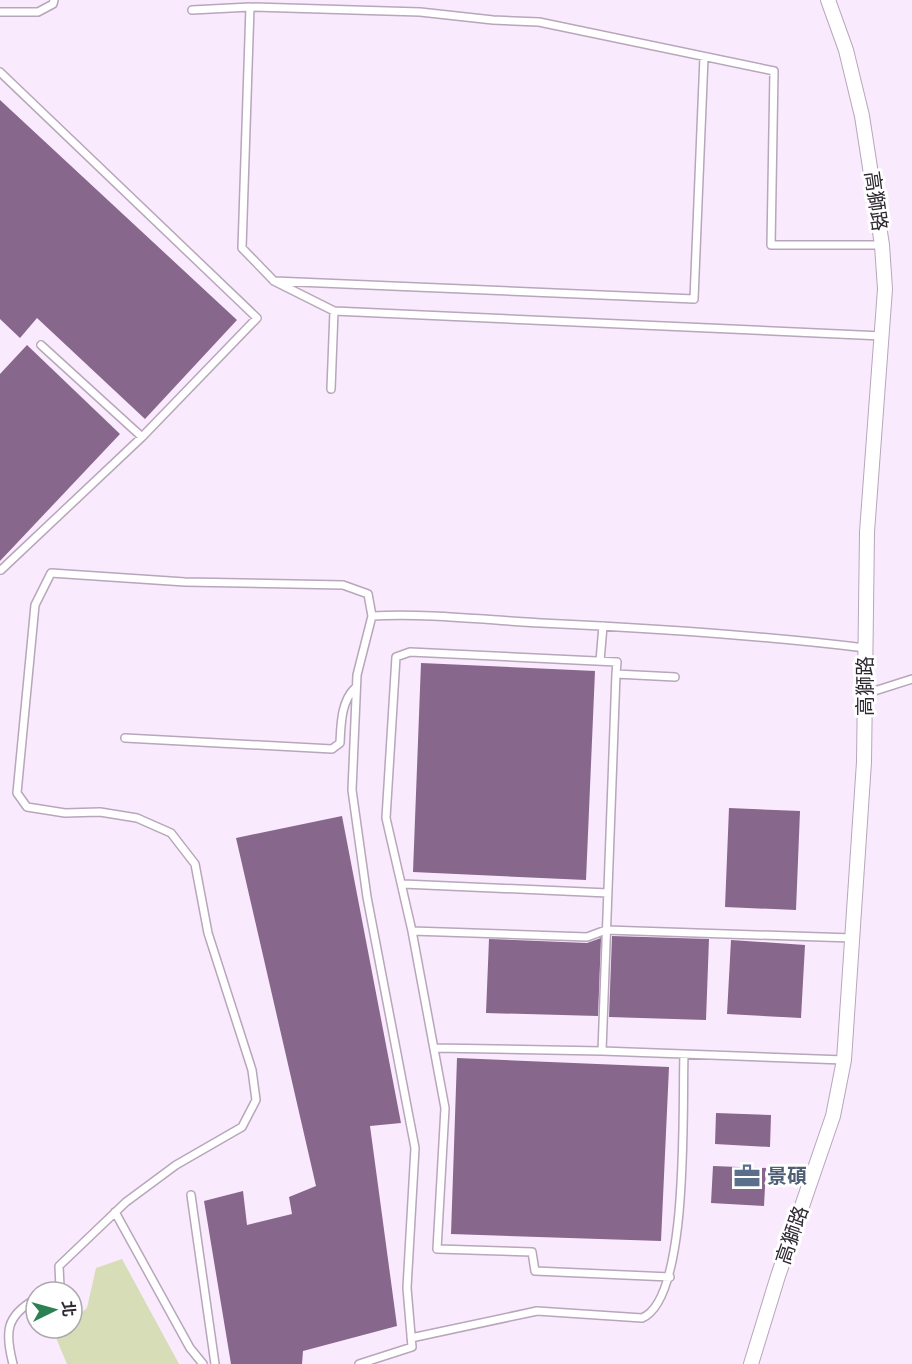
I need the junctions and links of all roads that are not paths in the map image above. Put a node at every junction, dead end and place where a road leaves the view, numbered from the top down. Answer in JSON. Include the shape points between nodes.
{"nodes":[{"id":1,"x":54,"y":0,"type":"edge"},
{"id":2,"x":828,"y":0,"type":"edge"},
{"id":3,"x":250,"y":7,"type":"junction"},
{"id":4,"x":192,"y":10,"type":"dead end"},
{"id":5,"x":0,"y":12,"type":"edge"},
{"id":6,"x":704,"y":57,"type":"junction"},
{"id":7,"x":0,"y":72,"type":"edge"},
{"id":8,"x":882,"y":245,"type":"junction"},
{"id":9,"x":274,"y":281,"type":"junction"},
{"id":10,"x":334,"y":311,"type":"junction"},
{"id":11,"x":882,"y":336,"type":"junction"},
{"id":12,"x":41,"y":345,"type":"dead end"},
{"id":13,"x":331,"y":389,"type":"dead end"},
{"id":14,"x":142,"y":437,"type":"junction"},
{"id":15,"x":1,"y":570,"type":"edge"},
{"id":16,"x":372,"y":615,"type":"junction"},
{"id":17,"x":603,"y":626,"type":"junction"},
{"id":18,"x":865,"y":648,"type":"junction"},
{"id":19,"x":600,"y":661,"type":"junction"},
{"id":20,"x":616,"y":674,"type":"junction"},
{"id":21,"x":675,"y":677,"type":"dead end"},
{"id":22,"x":912,"y":679,"type":"edge"},
{"id":23,"x":356,"y":687,"type":"junction"},
{"id":24,"x":865,"y":694,"type":"junction"},
{"id":25,"x":125,"y":738,"type":"dead end"},
{"id":26,"x":403,"y":884,"type":"junction"},
{"id":27,"x":608,"y":893,"type":"junction"},
{"id":28,"x":606,"y":930,"type":"junction"},
{"id":29,"x":412,"y":931,"type":"junction"},
{"id":30,"x":852,"y":938,"type":"junction"},
{"id":31,"x":434,"y":1048,"type":"junction"},
{"id":32,"x":602,"y":1051,"type":"junction"},
{"id":33,"x":684,"y":1055,"type":"junction"},
{"id":34,"x":844,"y":1060,"type":"junction"},
{"id":35,"x":191,"y":1195,"type":"dead end"},
{"id":36,"x":115,"y":1212,"type":"junction"},
{"id":37,"x":670,"y":1276,"type":"junction"},
{"id":38,"x":60,"y":1280,"type":"edge"},
{"id":39,"x":24,"y":1308,"type":"edge"},
{"id":40,"x":411,"y":1338,"type":"junction"},
{"id":41,"x":13,"y":1364,"type":"edge"},
{"id":42,"x":203,"y":1364,"type":"edge"},
{"id":43,"x":215,"y":1364,"type":"edge"},
{"id":44,"x":359,"y":1364,"type":"edge"},
{"id":45,"x":751,"y":1364,"type":"edge"}],
"edges":[{"from":1,"to":5,"type":"lane","via":[[38,12]]},
{"from":2,"to":8,"type":"street","name":"高獅路","via":[[846,50],[862,116]]},
{"from":3,"to":4,"type":"lane"},
{"from":3,"to":6,"type":"lane","via":[[420,12],[539,22]]},
{"from":3,"to":9,"type":"lane","via":[[242,248]]},
{"from":6,"to":8,"type":"lane","via":[[774,71],[771,245]]},
{"from":6,"to":9,"type":"lane","via":[[694,299]]},
{"from":7,"to":14,"type":"lane","via":[[257,318]]},
{"from":8,"to":11,"type":"street","name":"高獅路"},
{"from":9,"to":10,"type":"lane"},
{"from":10,"to":11,"type":"lane"},
{"from":10,"to":13,"type":"lane"},
{"from":11,"to":18,"type":"street","name":"高獅路","via":[[867,532]]},
{"from":12,"to":14,"type":"lane"},
{"from":14,"to":15,"type":"lane"},
{"from":16,"to":17,"type":"lane"},
{"from":16,"to":23,"type":"lane"},
{"from":16,"to":36,"type":"lane","via":[[368,594],[343,585],[184,582],[51,573],[35,605],[17,793],[27,807],[136,818],[171,833],[195,864],[208,933],[252,1070],[256,1100],[242,1127],[176,1165]]},
{"from":17,"to":18,"type":"lane"},
{"from":17,"to":19,"type":"lane"},
{"from":18,"to":24,"type":"street","name":"高獅路"},
{"from":19,"to":20,"type":"lane","via":[[617,662]]},
{"from":19,"to":26,"type":"lane","via":[[410,652],[396,657],[386,818]]},
{"from":20,"to":21,"type":"lane"},
{"from":20,"to":27,"type":"lane"},
{"from":22,"to":24,"type":"lane"},
{"from":23,"to":25,"type":"lane","via":[[347,695],[340,743],[332,749]]},
{"from":23,"to":40,"type":"lane","via":[[352,790],[367,897],[415,1148],[406,1288]]},
{"from":24,"to":30,"type":"street","name":"高獅路"},
{"from":26,"to":27,"type":"lane"},
{"from":26,"to":29,"type":"lane"},
{"from":27,"to":28,"type":"lane"},
{"from":28,"to":29,"type":"lane","via":[[587,937]]},
{"from":28,"to":30,"type":"lane"},
{"from":28,"to":32,"type":"lane"},
{"from":29,"to":31,"type":"lane"},
{"from":30,"to":34,"type":"street","name":"高獅路"},
{"from":31,"to":32,"type":"lane"},
{"from":31,"to":37,"type":"lane","via":[[445,1108],[437,1249],[532,1252],[535,1271]]},
{"from":32,"to":33,"type":"lane"},
{"from":33,"to":34,"type":"lane"},
{"from":33,"to":37,"type":"lane","via":[[678,1240]]},
{"from":34,"to":45,"type":"street","name":"高獅路","via":[[833,1116]]},
{"from":35,"to":43,"type":"lane"},
{"from":36,"to":38,"type":"lane","via":[[59,1266]]},
{"from":36,"to":42,"type":"lane","via":[[190,1348]]},
{"from":37,"to":40,"type":"lane","via":[[657,1306],[642,1318],[537,1311]]},
{"from":39,"to":41,"type":"lane","via":[[13,1317],[7,1339]]},
{"from":40,"to":44,"type":"lane","via":[[412,1347]]}]}
